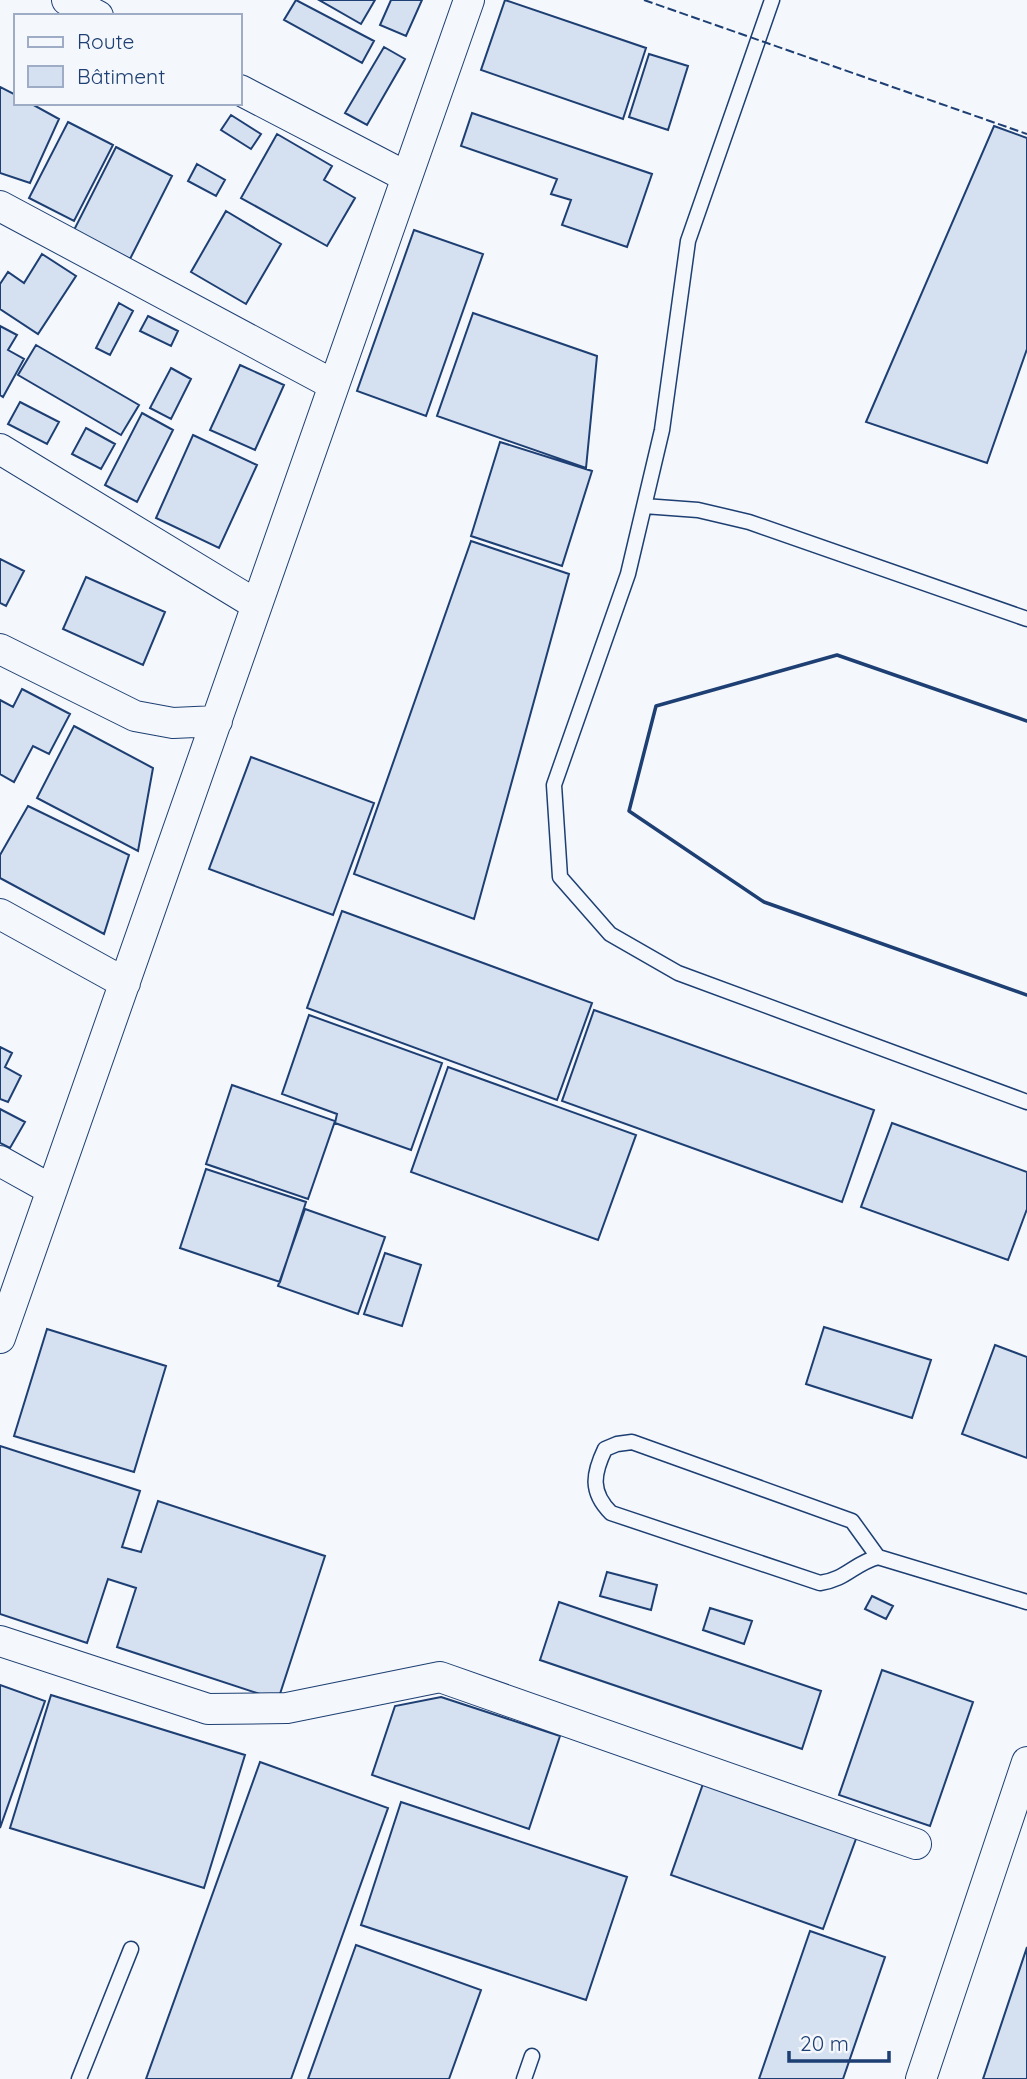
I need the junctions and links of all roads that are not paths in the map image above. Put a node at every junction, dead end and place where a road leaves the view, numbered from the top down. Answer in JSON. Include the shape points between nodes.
{"nodes":[{"id":1,"x":67,"y":0,"type":"edge"},
{"id":2,"x":469,"y":0,"type":"edge"},
{"id":3,"x":772,"y":0,"type":"edge"},
{"id":4,"x":93,"y":14,"type":"edge"},
{"id":5,"x":242,"y":91,"type":"edge"},
{"id":6,"x":407,"y":177,"type":"junction"},
{"id":7,"x":0,"y":206,"type":"edge"},
{"id":8,"x":334,"y":385,"type":"junction"},
{"id":9,"x":0,"y":449,"type":"edge"},
{"id":10,"x":644,"y":506,"type":"junction"},
{"id":11,"x":257,"y":605,"type":"junction"},
{"id":12,"x":1027,"y":619,"type":"edge"},
{"id":13,"x":0,"y":649,"type":"edge"},
{"id":14,"x":217,"y":721,"type":"junction"},
{"id":15,"x":0,"y":914,"type":"edge"},
{"id":16,"x":125,"y":983,"type":"junction"},
{"id":17,"x":1027,"y":1102,"type":"edge"},
{"id":18,"x":0,"y":1161,"type":"edge"},
{"id":19,"x":52,"y":1189,"type":"junction"},
{"id":20,"x":0,"y":1338,"type":"edge"},
{"id":21,"x":878,"y":1557,"type":"junction"},
{"id":22,"x":1027,"y":1602,"type":"edge"},
{"id":23,"x":0,"y":1641,"type":"edge"},
{"id":24,"x":1027,"y":1762,"type":"edge"},
{"id":25,"x":916,"y":1844,"type":"dead end"},
{"id":26,"x":131,"y":1949,"type":"dead end"},
{"id":27,"x":532,"y":2056,"type":"dead end"},
{"id":28,"x":79,"y":2079,"type":"edge"},
{"id":29,"x":524,"y":2079,"type":"edge"},
{"id":30,"x":921,"y":2079,"type":"edge"}],
"edges":[{"from":1,"to":4,"type":"street"},
{"from":2,"to":6,"type":"street"},
{"from":3,"to":10,"type":"lane","via":[[688,241],[662,430]]},
{"from":5,"to":6,"type":"street"},
{"from":6,"to":8,"type":"street"},
{"from":7,"to":8,"type":"street"},
{"from":8,"to":11,"type":"street"},
{"from":9,"to":11,"type":"street"},
{"from":10,"to":12,"type":"lane","via":[[698,510],[749,522]]},
{"from":10,"to":17,"type":"lane","via":[[628,574],[554,785],[560,877],[610,934],[678,973]]},
{"from":11,"to":14,"type":"street"},
{"from":13,"to":14,"type":"street","via":[[135,716],[173,723]]},
{"from":14,"to":16,"type":"street"},
{"from":15,"to":16,"type":"street"},
{"from":16,"to":19,"type":"street"},
{"from":18,"to":19,"type":"street"},
{"from":19,"to":20,"type":"street"},
{"from":21,"to":21,"type":"lane","via":[[852,1521],[632,1443],[605,1449],[595,1474],[594,1488],[611,1513],[820,1583],[839,1580],[864,1561]]},
{"from":21,"to":22,"type":"lane"},
{"from":23,"to":25,"type":"street","via":[[208,1710],[287,1708],[440,1677]]},
{"from":24,"to":30,"type":"street"},
{"from":26,"to":28,"type":"lane"},
{"from":27,"to":29,"type":"lane"}]}
